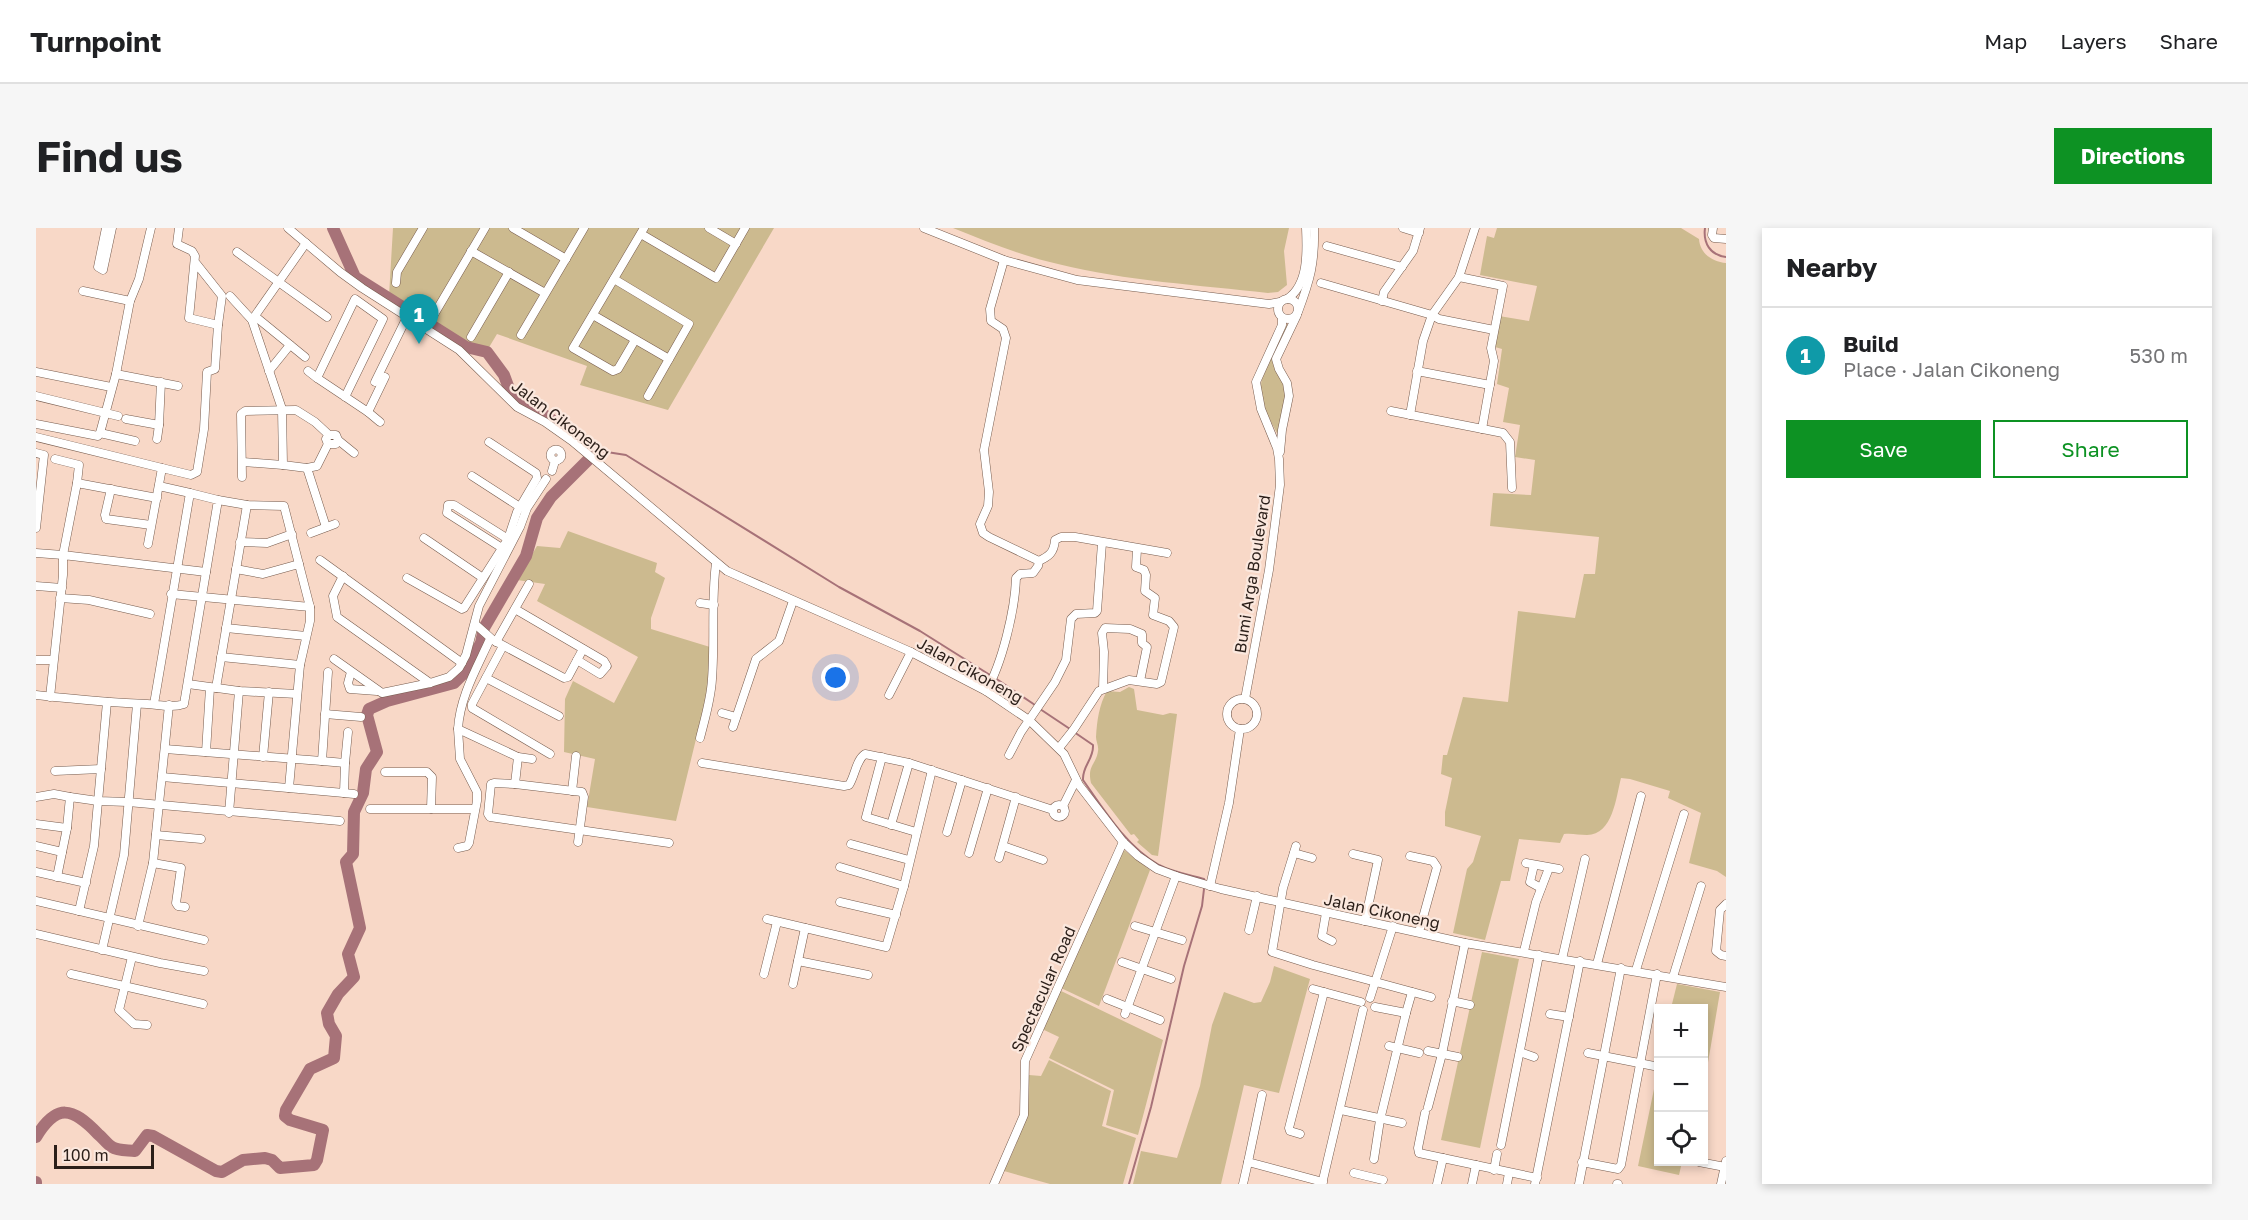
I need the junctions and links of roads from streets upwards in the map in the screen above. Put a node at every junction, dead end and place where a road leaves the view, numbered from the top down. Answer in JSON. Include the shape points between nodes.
{"nodes":[{"id":1,"x":106,"y":228,"type":"edge"},
{"id":2,"x":112,"y":228,"type":"edge"},
{"id":3,"x":151,"y":228,"type":"edge"},
{"id":4,"x":179,"y":228,"type":"edge"},
{"id":5,"x":288,"y":228,"type":"edge"},
{"id":6,"x":423,"y":228,"type":"edge"},
{"id":7,"x":485,"y":228,"type":"edge"},
{"id":8,"x":513,"y":228,"type":"edge"},
{"id":9,"x":584,"y":228,"type":"edge"},
{"id":10,"x":709,"y":228,"type":"edge"},
{"id":11,"x":745,"y":228,"type":"edge"},
{"id":12,"x":924,"y":228,"type":"edge"},
{"id":13,"x":1306,"y":228,"type":"edge"},
{"id":14,"x":1314,"y":228,"type":"edge"},
{"id":15,"x":1403,"y":228,"type":"edge"},
{"id":16,"x":1475,"y":228,"type":"edge"},
{"id":17,"x":1713,"y":228,"type":"edge"},
{"id":18,"x":1419,"y":230,"type":"edge"},
{"id":19,"x":642,"y":231,"type":"edge"},
{"id":20,"x":1726,"y":239,"type":"edge"},
{"id":21,"x":306,"y":243,"type":"junction"},
{"id":22,"x":736,"y":244,"type":"junction"},
{"id":23,"x":1327,"y":246,"type":"dead end"},
{"id":24,"x":471,"y":250,"type":"junction"},
{"id":25,"x":237,"y":252,"type":"dead end"},
{"id":26,"x":566,"y":259,"type":"junction"},
{"id":27,"x":1004,"y":260,"type":"junction"},
{"id":28,"x":195,"y":262,"type":"junction"},
{"id":29,"x":1401,"y":267,"type":"junction"},
{"id":30,"x":509,"y":272,"type":"junction"},
{"id":31,"x":1459,"y":277,"type":"junction"},
{"id":32,"x":614,"y":279,"type":"junction"},
{"id":33,"x":280,"y":283,"type":"junction"},
{"id":34,"x":396,"y":283,"type":"dead end"},
{"id":35,"x":1321,"y":283,"type":"dead end"},
{"id":36,"x":362,"y":288,"type":"junction"},
{"id":37,"x":83,"y":291,"type":"dead end"},
{"id":38,"x":545,"y":293,"type":"junction"},
{"id":39,"x":230,"y":296,"type":"dead end"},
{"id":40,"x":355,"y":299,"type":"junction"},
{"id":41,"x":1284,"y":300,"type":"junction"},
{"id":42,"x":130,"y":301,"type":"junction"},
{"id":43,"x":1382,"y":301,"type":"junction"},
{"id":44,"x":1269,"y":304,"type":"junction"},
{"id":45,"x":1297,"y":313,"type":"junction"},
{"id":46,"x":593,"y":315,"type":"junction"},
{"id":47,"x":1280,"y":315,"type":"junction"},
{"id":48,"x":1432,"y":315,"type":"junction"},
{"id":49,"x":327,"y":317,"type":"dead end"},
{"id":50,"x":407,"y":317,"type":"junction"},
{"id":51,"x":254,"y":318,"type":"junction"},
{"id":52,"x":432,"y":318,"type":"dead end"},
{"id":53,"x":218,"y":325,"type":"junction"},
{"id":54,"x":1494,"y":330,"type":"junction"},
{"id":55,"x":521,"y":335,"type":"dead end"},
{"id":56,"x":471,"y":338,"type":"dead end"},
{"id":57,"x":635,"y":340,"type":"junction"},
{"id":58,"x":290,"y":345,"type":"junction"},
{"id":59,"x":305,"y":357,"type":"dead end"},
{"id":60,"x":669,"y":359,"type":"junction"},
{"id":61,"x":269,"y":371,"type":"junction"},
{"id":62,"x":308,"y":371,"type":"dead end"},
{"id":63,"x":1417,"y":371,"type":"junction"},
{"id":64,"x":36,"y":372,"type":"edge"},
{"id":65,"x":116,"y":374,"type":"junction"},
{"id":66,"x":385,"y":377,"type":"dead end"},
{"id":67,"x":317,"y":378,"type":"junction"},
{"id":68,"x":375,"y":381,"type":"dead end"},
{"id":69,"x":161,"y":382,"type":"junction"},
{"id":70,"x":1490,"y":385,"type":"junction"},
{"id":71,"x":178,"y":386,"type":"dead end"},
{"id":72,"x":111,"y":387,"type":"junction"},
{"id":73,"x":36,"y":396,"type":"edge"},
{"id":74,"x":648,"y":396,"type":"dead end"},
{"id":75,"x":345,"y":397,"type":"junction"},
{"id":76,"x":282,"y":409,"type":"junction"},
{"id":77,"x":1391,"y":411,"type":"dead end"},
{"id":78,"x":368,"y":412,"type":"junction"},
{"id":79,"x":104,"y":413,"type":"junction"},
{"id":80,"x":1410,"y":415,"type":"junction"},
{"id":81,"x":380,"y":422,"type":"dead end"},
{"id":82,"x":36,"y":424,"type":"edge"},
{"id":83,"x":159,"y":425,"type":"junction"},
{"id":84,"x":1482,"y":429,"type":"junction"},
{"id":85,"x":100,"y":433,"type":"junction"},
{"id":86,"x":329,"y":435,"type":"junction"},
{"id":87,"x":36,"y":438,"type":"edge"},
{"id":88,"x":567,"y":438,"type":"junction"},
{"id":89,"x":157,"y":439,"type":"dead end"},
{"id":90,"x":338,"y":440,"type":"junction"},
{"id":91,"x":135,"y":441,"type":"dead end"},
{"id":92,"x":489,"y":442,"type":"dead end"},
{"id":93,"x":328,"y":444,"type":"junction"},
{"id":94,"x":36,"y":453,"type":"edge"},
{"id":95,"x":354,"y":453,"type":"dead end"},
{"id":96,"x":56,"y":459,"type":"dead end"},
{"id":97,"x":1280,"y":459,"type":"junction"},
{"id":98,"x":243,"y":462,"type":"junction"},
{"id":99,"x":283,"y":465,"type":"junction"},
{"id":100,"x":162,"y":468,"type":"junction"},
{"id":101,"x":307,"y":468,"type":"junction"},
{"id":102,"x":552,"y":471,"type":"dead end"},
{"id":103,"x":472,"y":476,"type":"dead end"},
{"id":104,"x":242,"y":477,"type":"dead end"},
{"id":105,"x":546,"y":479,"type":"dead end"},
{"id":106,"x":77,"y":483,"type":"junction"},
{"id":107,"x":159,"y":486,"type":"junction"},
{"id":108,"x":1512,"y":488,"type":"dead end"},
{"id":109,"x":111,"y":489,"type":"junction"},
{"id":110,"x":190,"y":493,"type":"junction"},
{"id":111,"x":157,"y":498,"type":"junction"},
{"id":112,"x":218,"y":500,"type":"junction"},
{"id":113,"x":247,"y":505,"type":"junction"},
{"id":114,"x":520,"y":507,"type":"junction"},
{"id":115,"x":335,"y":524,"type":"dead end"},
{"id":116,"x":152,"y":525,"type":"junction"},
{"id":117,"x":326,"y":527,"type":"junction"},
{"id":118,"x":36,"y":528,"type":"edge"},
{"id":119,"x":311,"y":533,"type":"dead end"},
{"id":120,"x":292,"y":534,"type":"junction"},
{"id":121,"x":424,"y":538,"type":"dead end"},
{"id":122,"x":240,"y":542,"type":"junction"},
{"id":123,"x":1102,"y":543,"type":"junction"},
{"id":124,"x":148,"y":544,"type":"dead end"},
{"id":125,"x":506,"y":544,"type":"junction"},
{"id":126,"x":1137,"y":549,"type":"junction"},
{"id":127,"x":36,"y":553,"type":"edge"},
{"id":128,"x":1167,"y":553,"type":"dead end"},
{"id":129,"x":63,"y":555,"type":"junction"},
{"id":130,"x":320,"y":560,"type":"dead end"},
{"id":131,"x":1039,"y":561,"type":"junction"},
{"id":132,"x":299,"y":564,"type":"junction"},
{"id":133,"x":718,"y":564,"type":"junction"},
{"id":134,"x":176,"y":568,"type":"junction"},
{"id":135,"x":236,"y":569,"type":"junction"},
{"id":136,"x":206,"y":572,"type":"junction"},
{"id":137,"x":344,"y":576,"type":"junction"},
{"id":138,"x":407,"y":578,"type":"dead end"},
{"id":139,"x":483,"y":578,"type":"junction"},
{"id":140,"x":530,"y":584,"type":"dead end"},
{"id":141,"x":36,"y":586,"type":"edge"},
{"id":142,"x":62,"y":588,"type":"junction"},
{"id":143,"x":171,"y":594,"type":"junction"},
{"id":144,"x":60,"y":598,"type":"junction"},
{"id":145,"x":201,"y":598,"type":"junction"},
{"id":146,"x":231,"y":600,"type":"junction"},
{"id":147,"x":793,"y":601,"type":"junction"},
{"id":148,"x":700,"y":603,"type":"dead end"},
{"id":149,"x":714,"y":605,"type":"junction"},
{"id":150,"x":310,"y":607,"type":"junction"},
{"id":151,"x":515,"y":609,"type":"junction"},
{"id":152,"x":150,"y":614,"type":"dead end"},
{"id":153,"x":475,"y":624,"type":"junction"},
{"id":154,"x":226,"y":628,"type":"junction"},
{"id":155,"x":306,"y":636,"type":"junction"},
{"id":156,"x":492,"y":638,"type":"junction"},
{"id":157,"x":583,"y":649,"type":"junction"},
{"id":158,"x":911,"y":652,"type":"junction"},
{"id":159,"x":221,"y":657,"type":"junction"},
{"id":160,"x":334,"y":659,"type":"dead end"},
{"id":161,"x":36,"y":660,"type":"edge"},
{"id":162,"x":53,"y":660,"type":"junction"},
{"id":163,"x":577,"y":660,"type":"junction"},
{"id":164,"x":462,"y":663,"type":"junction"},
{"id":165,"x":300,"y":665,"type":"junction"},
{"id":166,"x":328,"y":672,"type":"dead end"},
{"id":167,"x":351,"y":672,"type":"junction"},
{"id":168,"x":486,"y":678,"type":"junction"},
{"id":169,"x":1140,"y":681,"type":"junction"},
{"id":170,"x":430,"y":683,"type":"junction"},
{"id":171,"x":188,"y":684,"type":"junction"},
{"id":172,"x":213,"y":688,"type":"junction"},
{"id":173,"x":1103,"y":689,"type":"junction"},
{"id":174,"x":239,"y":691,"type":"junction"},
{"id":175,"x":269,"y":692,"type":"junction"},
{"id":176,"x":379,"y":692,"type":"junction"},
{"id":177,"x":986,"y":692,"type":"junction"},
{"id":178,"x":297,"y":694,"type":"junction"},
{"id":179,"x":36,"y":695,"type":"edge"},
{"id":180,"x":889,"y":695,"type":"dead end"},
{"id":181,"x":50,"y":697,"type":"junction"},
{"id":182,"x":1245,"y":699,"type":"junction"},
{"id":183,"x":107,"y":702,"type":"junction"},
{"id":184,"x":137,"y":704,"type":"junction"},
{"id":185,"x":154,"y":705,"type":"junction"},
{"id":186,"x":169,"y":705,"type":"junction"},
{"id":187,"x":722,"y":713,"type":"dead end"},
{"id":188,"x":325,"y":714,"type":"junction"},
{"id":189,"x":361,"y":717,"type":"dead end"},
{"id":190,"x":559,"y":717,"type":"dead end"},
{"id":191,"x":736,"y":717,"type":"junction"},
{"id":192,"x":1029,"y":720,"type":"junction"},
{"id":193,"x":733,"y":727,"type":"dead end"},
{"id":194,"x":458,"y":729,"type":"junction"},
{"id":195,"x":1240,"y":729,"type":"junction"},
{"id":196,"x":348,"y":732,"type":"dead end"},
{"id":197,"x":700,"y":738,"type":"dead end"},
{"id":198,"x":165,"y":748,"type":"junction"},
{"id":199,"x":1059,"y":748,"type":"junction"},
{"id":200,"x":206,"y":752,"type":"junction"},
{"id":201,"x":235,"y":754,"type":"junction"},
{"id":202,"x":550,"y":754,"type":"dead end"},
{"id":203,"x":1009,"y":755,"type":"dead end"},
{"id":204,"x":576,"y":756,"type":"dead end"},
{"id":205,"x":263,"y":757,"type":"junction"},
{"id":206,"x":518,"y":757,"type":"junction"},
{"id":207,"x":882,"y":757,"type":"junction"},
{"id":208,"x":532,"y":759,"type":"dead end"},
{"id":209,"x":291,"y":760,"type":"junction"},
{"id":210,"x":322,"y":761,"type":"junction"},
{"id":211,"x":702,"y":763,"type":"dead end"},
{"id":212,"x":909,"y":763,"type":"junction"},
{"id":213,"x":345,"y":764,"type":"junction"},
{"id":214,"x":101,"y":769,"type":"junction"},
{"id":215,"x":932,"y":770,"type":"junction"},
{"id":216,"x":55,"y":771,"type":"dead end"},
{"id":217,"x":385,"y":772,"type":"dead end"},
{"id":218,"x":162,"y":777,"type":"junction"},
{"id":219,"x":962,"y":780,"type":"junction"},
{"id":220,"x":1076,"y":780,"type":"junction"},
{"id":221,"x":232,"y":783,"type":"junction"},
{"id":222,"x":515,"y":784,"type":"junction"},
{"id":223,"x":289,"y":788,"type":"junction"},
{"id":224,"x":988,"y":788,"type":"junction"},
{"id":225,"x":572,"y":791,"type":"junction"},
{"id":226,"x":344,"y":793,"type":"junction"},
{"id":227,"x":354,"y":794,"type":"dead end"},
{"id":228,"x":1641,"y":796,"type":"dead end"},
{"id":229,"x":36,"y":797,"type":"edge"},
{"id":230,"x":70,"y":797,"type":"junction"},
{"id":231,"x":1016,"y":797,"type":"junction"},
{"id":232,"x":98,"y":801,"type":"junction"},
{"id":233,"x":128,"y":802,"type":"junction"},
{"id":234,"x":159,"y":805,"type":"junction"},
{"id":235,"x":370,"y":809,"type":"dead end"},
{"id":236,"x":431,"y":809,"type":"junction"},
{"id":237,"x":475,"y":809,"type":"junction"},
{"id":238,"x":229,"y":813,"type":"junction"},
{"id":239,"x":1684,"y":814,"type":"dead end"},
{"id":240,"x":340,"y":821,"type":"dead end"},
{"id":241,"x":36,"y":824,"type":"edge"},
{"id":242,"x":891,"y":825,"type":"junction"},
{"id":243,"x":67,"y":828,"type":"junction"},
{"id":244,"x":580,"y":828,"type":"junction"},
{"id":245,"x":916,"y":832,"type":"junction"},
{"id":246,"x":947,"y":832,"type":"dead end"},
{"id":247,"x":156,"y":835,"type":"junction"},
{"id":248,"x":201,"y":839,"type":"dead end"},
{"id":249,"x":578,"y":842,"type":"dead end"},
{"id":250,"x":1123,"y":842,"type":"junction"},
{"id":251,"x":669,"y":843,"type":"dead end"},
{"id":252,"x":851,"y":844,"type":"dead end"},
{"id":253,"x":36,"y":846,"type":"edge"},
{"id":254,"x":1003,"y":846,"type":"junction"},
{"id":255,"x":458,"y":848,"type":"dead end"},
{"id":256,"x":62,"y":852,"type":"junction"},
{"id":257,"x":969,"y":853,"type":"dead end"},
{"id":258,"x":1353,"y":854,"type":"dead end"},
{"id":259,"x":1410,"y":856,"type":"dead end"},
{"id":260,"x":999,"y":858,"type":"dead end"},
{"id":261,"x":1312,"y":858,"type":"dead end"},
{"id":262,"x":1585,"y":859,"type":"dead end"},
{"id":263,"x":909,"y":860,"type":"junction"},
{"id":264,"x":1043,"y":860,"type":"dead end"},
{"id":265,"x":153,"y":863,"type":"junction"},
{"id":266,"x":840,"y":867,"type":"dead end"},
{"id":267,"x":1549,"y":868,"type":"junction"},
{"id":268,"x":1559,"y":869,"type":"dead end"},
{"id":269,"x":36,"y":872,"type":"edge"},
{"id":270,"x":1176,"y":876,"type":"junction"},
{"id":271,"x":57,"y":877,"type":"junction"},
{"id":272,"x":86,"y":883,"type":"junction"},
{"id":273,"x":904,"y":886,"type":"junction"},
{"id":274,"x":1210,"y":886,"type":"junction"},
{"id":275,"x":1701,"y":886,"type":"dead end"},
{"id":276,"x":1541,"y":888,"type":"junction"},
{"id":277,"x":1257,"y":896,"type":"junction"},
{"id":278,"x":36,"y":901,"type":"edge"},
{"id":279,"x":840,"y":902,"type":"dead end"},
{"id":280,"x":1280,"y":902,"type":"junction"},
{"id":281,"x":1726,"y":903,"type":"edge"},
{"id":282,"x":185,"y":906,"type":"dead end"},
{"id":283,"x":79,"y":911,"type":"junction"},
{"id":284,"x":1326,"y":913,"type":"junction"},
{"id":285,"x":896,"y":915,"type":"junction"},
{"id":286,"x":766,"y":919,"type":"dead end"},
{"id":287,"x":109,"y":920,"type":"junction"},
{"id":288,"x":1365,"y":921,"type":"junction"},
{"id":289,"x":777,"y":922,"type":"junction"},
{"id":290,"x":138,"y":926,"type":"junction"},
{"id":291,"x":1135,"y":926,"type":"dead end"},
{"id":292,"x":1393,"y":926,"type":"junction"},
{"id":293,"x":806,"y":928,"type":"junction"},
{"id":294,"x":1249,"y":930,"type":"dead end"},
{"id":295,"x":1156,"y":932,"type":"junction"},
{"id":296,"x":1419,"y":932,"type":"junction"},
{"id":297,"x":36,"y":934,"type":"edge"},
{"id":298,"x":204,"y":940,"type":"dead end"},
{"id":299,"x":1182,"y":940,"type":"dead end"},
{"id":300,"x":1332,"y":940,"type":"dead end"},
{"id":301,"x":1465,"y":943,"type":"junction"},
{"id":302,"x":102,"y":950,"type":"junction"},
{"id":303,"x":1524,"y":951,"type":"junction"},
{"id":304,"x":1539,"y":955,"type":"junction"},
{"id":305,"x":1726,"y":956,"type":"edge"},
{"id":306,"x":132,"y":957,"type":"junction"},
{"id":307,"x":1562,"y":959,"type":"junction"},
{"id":308,"x":798,"y":961,"type":"junction"},
{"id":309,"x":1580,"y":962,"type":"junction"},
{"id":310,"x":1122,"y":963,"type":"dead end"},
{"id":311,"x":1597,"y":964,"type":"junction"},
{"id":312,"x":1621,"y":968,"type":"junction"},
{"id":313,"x":1142,"y":970,"type":"junction"},
{"id":314,"x":1635,"y":970,"type":"junction"},
{"id":315,"x":204,"y":971,"type":"dead end"},
{"id":316,"x":71,"y":974,"type":"dead end"},
{"id":317,"x":764,"y":974,"type":"dead end"},
{"id":318,"x":868,"y":975,"type":"dead end"},
{"id":319,"x":1657,"y":975,"type":"junction"},
{"id":320,"x":1673,"y":977,"type":"junction"},
{"id":321,"x":1171,"y":979,"type":"dead end"},
{"id":322,"x":1375,"y":981,"type":"junction"},
{"id":323,"x":793,"y":984,"type":"dead end"},
{"id":324,"x":123,"y":986,"type":"junction"},
{"id":325,"x":1726,"y":987,"type":"edge"},
{"id":326,"x":1313,"y":989,"type":"dead end"},
{"id":327,"x":1324,"y":992,"type":"junction"},
{"id":328,"x":1412,"y":992,"type":"junction"},
{"id":329,"x":1431,"y":996,"type":"dead end"},
{"id":330,"x":1370,"y":998,"type":"junction"},
{"id":331,"x":1107,"y":999,"type":"dead end"},
{"id":332,"x":1452,"y":1001,"type":"junction"},
{"id":333,"x":203,"y":1004,"type":"dead end"},
{"id":334,"x":1470,"y":1005,"type":"dead end"},
{"id":335,"x":1362,"y":1006,"type":"junction"},
{"id":336,"x":1375,"y":1006,"type":"junction"},
{"id":337,"x":1126,"y":1011,"type":"junction"},
{"id":338,"x":1406,"y":1013,"type":"junction"},
{"id":339,"x":1550,"y":1014,"type":"dead end"},
{"id":340,"x":1569,"y":1017,"type":"junction"},
{"id":341,"x":1160,"y":1020,"type":"dead end"},
{"id":342,"x":147,"y":1025,"type":"dead end"},
{"id":343,"x":1389,"y":1046,"type":"dead end"},
{"id":344,"x":1399,"y":1050,"type":"junction"},
{"id":345,"x":1428,"y":1052,"type":"dead end"},
{"id":346,"x":1520,"y":1052,"type":"junction"},
{"id":347,"x":1419,"y":1053,"type":"dead end"},
{"id":348,"x":1588,"y":1053,"type":"dead end"},
{"id":349,"x":1442,"y":1054,"type":"junction"},
{"id":350,"x":1603,"y":1055,"type":"junction"},
{"id":351,"x":1534,"y":1057,"type":"dead end"},
{"id":352,"x":1458,"y":1058,"type":"dead end"},
{"id":353,"x":1640,"y":1063,"type":"junction"},
{"id":354,"x":1654,"y":1066,"type":"dead end"},
{"id":355,"x":1262,"y":1095,"type":"dead end"},
{"id":356,"x":1341,"y":1110,"type":"junction"},
{"id":357,"x":1380,"y":1120,"type":"junction"},
{"id":358,"x":1402,"y":1124,"type":"dead end"},
{"id":359,"x":1300,"y":1134,"type":"dead end"},
{"id":360,"x":1502,"y":1145,"type":"dead end"},
{"id":361,"x":1497,"y":1154,"type":"dead end"},
{"id":362,"x":1443,"y":1158,"type":"junction"},
{"id":363,"x":1374,"y":1159,"type":"dead end"},
{"id":364,"x":1248,"y":1162,"type":"junction"},
{"id":365,"x":1582,"y":1162,"type":"junction"},
{"id":366,"x":1708,"y":1162,"type":"edge"},
{"id":367,"x":1725,"y":1164,"type":"edge"},
{"id":368,"x":1476,"y":1165,"type":"junction"},
{"id":369,"x":1494,"y":1170,"type":"junction"},
{"id":370,"x":1354,"y":1173,"type":"dead end"},
{"id":371,"x":1509,"y":1173,"type":"junction"},
{"id":372,"x":1368,"y":1180,"type":"edge"},
{"id":373,"x":1383,"y":1180,"type":"dead end"},
{"id":374,"x":1536,"y":1181,"type":"edge"},
{"id":375,"x":1323,"y":1183,"type":"edge"},
{"id":376,"x":994,"y":1184,"type":"edge"},
{"id":377,"x":1243,"y":1184,"type":"edge"},
{"id":378,"x":1437,"y":1184,"type":"edge"},
{"id":379,"x":1472,"y":1184,"type":"edge"},
{"id":380,"x":1507,"y":1184,"type":"edge"},
{"id":381,"x":1579,"y":1184,"type":"edge"},
{"id":382,"x":1721,"y":1184,"type":"edge"}],
"edges":[{"from":1,"to":2,"type":"street","via":[[98,267],[103,270]]},
{"from":3,"to":42,"type":"street"},
{"from":4,"to":28,"type":"street","via":[[177,244],[192,251]]},
{"from":5,"to":21,"type":"street","name":"Jalan Cikoneng"},
{"from":6,"to":34,"type":"street","via":[[398,272]]},
{"from":7,"to":24,"type":"street"},
{"from":8,"to":26,"type":"street"},
{"from":9,"to":26,"type":"street"},
{"from":10,"to":22,"type":"street"},
{"from":11,"to":22,"type":"street"},
{"from":12,"to":27,"type":"street"},
{"from":13,"to":41,"type":"street","via":[[1302,280],[1294,294]]},
{"from":14,"to":45,"type":"street","via":[[1310,282]]},
{"from":15,"to":18,"type":"street"},
{"from":16,"to":31,"type":"street"},
{"from":17,"to":20,"type":"street","via":[[1714,238]]},
{"from":18,"to":29,"type":"street","via":[[1413,251]]},
{"from":19,"to":22,"type":"street","via":[[716,278]]},
{"from":19,"to":32,"type":"street"},
{"from":21,"to":33,"type":"street"},
{"from":21,"to":36,"type":"street","name":"Jalan Cikoneng"},
{"from":23,"to":29,"type":"street"},
{"from":24,"to":30,"type":"street"},
{"from":24,"to":52,"type":"street"},
{"from":25,"to":33,"type":"street"},
{"from":26,"to":38,"type":"street"},
{"from":27,"to":44,"type":"street","via":[[1099,284]]},
{"from":27,"to":131,"type":"street","via":[[990,309],[991,321],[1003,329],[1006,338],[984,450],[989,492],[980,524],[989,537]]},
{"from":28,"to":53,"type":"street","via":[[222,296]]},
{"from":28,"to":53,"type":"street","via":[[189,318]]},
{"from":29,"to":43,"type":"street"},
{"from":30,"to":38,"type":"street"},
{"from":30,"to":56,"type":"street"},
{"from":31,"to":48,"type":"street"},
{"from":31,"to":54,"type":"street","via":[[1503,286]]},
{"from":32,"to":46,"type":"street"},
{"from":32,"to":60,"type":"street","via":[[689,324]]},
{"from":33,"to":49,"type":"street"},
{"from":33,"to":51,"type":"street"},
{"from":35,"to":43,"type":"street"},
{"from":36,"to":40,"type":"street"},
{"from":36,"to":50,"type":"street","name":"Jalan Cikoneng"},
{"from":37,"to":42,"type":"street"},
{"from":38,"to":55,"type":"street"},
{"from":39,"to":51,"type":"street"},
{"from":40,"to":67,"type":"street"},
{"from":40,"to":75,"type":"street","via":[[383,319]]},
{"from":41,"to":44,"type":"street"},
{"from":41,"to":45,"type":"street","via":[[1296,303]]},
{"from":41,"to":47,"type":"street","via":[[1278,306]]},
{"from":42,"to":65,"type":"street"},
{"from":43,"to":48,"type":"street"},
{"from":44,"to":47,"type":"street"},
{"from":45,"to":47,"type":"street","via":[[1292,319]]},
{"from":45,"to":97,"type":"street","via":[[1276,359],[1289,396]]},
{"from":46,"to":57,"type":"street"},
{"from":46,"to":57,"type":"street","via":[[573,348],[613,371]]},
{"from":47,"to":97,"type":"street","name":"Bumi Arga Boulevard","via":[[1282,326],[1256,382],[1257,396]]},
{"from":48,"to":54,"type":"street"},
{"from":48,"to":63,"type":"street"},
{"from":50,"to":68,"type":"street"},
{"from":50,"to":88,"type":"street","name":"Jalan Cikoneng","via":[[459,350],[504,396]]},
{"from":51,"to":58,"type":"street"},
{"from":51,"to":61,"type":"street"},
{"from":53,"to":100,"type":"street","via":[[214,369],[207,372],[197,472],[191,475]]},
{"from":54,"to":70,"type":"street"},
{"from":57,"to":60,"type":"street"},
{"from":58,"to":59,"type":"street"},
{"from":58,"to":61,"type":"street"},
{"from":60,"to":74,"type":"street"},
{"from":61,"to":76,"type":"street"},
{"from":62,"to":67,"type":"street"},
{"from":63,"to":70,"type":"street"},
{"from":63,"to":80,"type":"street"},
{"from":64,"to":72,"type":"street"},
{"from":65,"to":69,"type":"street"},
{"from":65,"to":72,"type":"street"},
{"from":66,"to":78,"type":"street"},
{"from":67,"to":75,"type":"street"},
{"from":69,"to":71,"type":"street"},
{"from":69,"to":83,"type":"street"},
{"from":70,"to":84,"type":"street"},
{"from":72,"to":79,"type":"street"},
{"from":73,"to":79,"type":"street"},
{"from":75,"to":78,"type":"street"},
{"from":76,"to":86,"type":"street","via":[[304,414]]},
{"from":76,"to":98,"type":"street","via":[[243,412]]},
{"from":76,"to":99,"type":"street"},
{"from":77,"to":80,"type":"street"},
{"from":78,"to":81,"type":"street"},
{"from":79,"to":83,"type":"street"},
{"from":79,"to":85,"type":"street"},
{"from":80,"to":84,"type":"street"},
{"from":82,"to":85,"type":"street","via":[[98,436]]},
{"from":83,"to":89,"type":"street"},
{"from":84,"to":108,"type":"street","via":[[1503,433],[1510,442]]},
{"from":85,"to":91,"type":"street"},
{"from":86,"to":90,"type":"street","via":[[334,434]]},
{"from":86,"to":93,"type":"street"},
{"from":87,"to":100,"type":"street"},
{"from":88,"to":102,"type":"street"},
{"from":88,"to":133,"type":"street","name":"Jalan Cikoneng"},
{"from":90,"to":93,"type":"street"},
{"from":90,"to":95,"type":"street"},
{"from":92,"to":114,"type":"street","via":[[536,473],[534,487]]},
{"from":93,"to":101,"type":"street","via":[[317,466]]},
{"from":94,"to":118,"type":"street","via":[[44,455]]},
{"from":96,"to":106,"type":"street","via":[[79,465]]},
{"from":97,"to":182,"type":"street","name":"Bumi Arga Boulevard","via":[[1275,533]]},
{"from":98,"to":99,"type":"street"},
{"from":98,"to":104,"type":"street"},
{"from":99,"to":101,"type":"street"},
{"from":100,"to":107,"type":"street"},
{"from":101,"to":117,"type":"street"},
{"from":103,"to":114,"type":"street"},
{"from":105,"to":125,"type":"street"},
{"from":106,"to":109,"type":"street"},
{"from":106,"to":129,"type":"street"},
{"from":107,"to":110,"type":"street"},
{"from":107,"to":111,"type":"street"},
{"from":109,"to":111,"type":"street"},
{"from":109,"to":116,"type":"street","via":[[106,519]]},
{"from":110,"to":112,"type":"street"},
{"from":110,"to":134,"type":"street"},
{"from":111,"to":116,"type":"street"},
{"from":112,"to":113,"type":"street"},
{"from":112,"to":136,"type":"street"},
{"from":113,"to":120,"type":"street","via":[[284,506]]},
{"from":113,"to":122,"type":"street"},
{"from":114,"to":125,"type":"street"},
{"from":115,"to":117,"type":"street"},
{"from":116,"to":124,"type":"street"},
{"from":117,"to":119,"type":"street"},
{"from":120,"to":122,"type":"street","via":[[267,543]]},
{"from":120,"to":132,"type":"street"},
{"from":121,"to":139,"type":"street"},
{"from":122,"to":135,"type":"street"},
{"from":123,"to":126,"type":"street"},
{"from":123,"to":131,"type":"street","via":[[1061,537],[1055,540],[1050,555]]},
{"from":123,"to":192,"type":"street","via":[[1097,611],[1076,614],[1071,619],[1066,660]]},
{"from":125,"to":125,"type":"street","via":[[454,505],[448,506],[447,513]]},
{"from":125,"to":139,"type":"street"},
{"from":125,"to":153,"type":"street"},
{"from":126,"to":128,"type":"street"},
{"from":126,"to":169,"type":"street","via":[[1136,567],[1146,575],[1144,591],[1155,598],[1152,615],[1174,627],[1160,683]]},
{"from":127,"to":129,"type":"street"},
{"from":129,"to":134,"type":"street"},
{"from":129,"to":142,"type":"street"},
{"from":130,"to":137,"type":"street"},
{"from":131,"to":177,"type":"street","via":[[1033,573],[1016,578],[1014,607]]},
{"from":132,"to":135,"type":"street","via":[[263,574]]},
{"from":132,"to":150,"type":"street"},
{"from":133,"to":147,"type":"street","name":"Jalan Cikoneng"},
{"from":133,"to":149,"type":"street","via":[[712,594]]},
{"from":134,"to":136,"type":"street"},
{"from":134,"to":143,"type":"street"},
{"from":135,"to":146,"type":"street"},
{"from":136,"to":145,"type":"street"},
{"from":137,"to":164,"type":"street"},
{"from":137,"to":170,"type":"street","via":[[333,596],[337,617]]},
{"from":138,"to":139,"type":"street","via":[[462,609]]},
{"from":140,"to":151,"type":"street"},
{"from":141,"to":142,"type":"street"},
{"from":142,"to":144,"type":"street"},
{"from":143,"to":145,"type":"street"},
{"from":143,"to":185,"type":"street"},
{"from":144,"to":152,"type":"street"},
{"from":144,"to":162,"type":"street"},
{"from":145,"to":146,"type":"street"},
{"from":145,"to":171,"type":"street"},
{"from":146,"to":150,"type":"street"},
{"from":146,"to":154,"type":"street"},
{"from":147,"to":158,"type":"street","name":"Jalan Cikoneng"},
{"from":147,"to":191,"type":"street","via":[[779,641],[756,659]]},
{"from":148,"to":149,"type":"street"},
{"from":149,"to":197,"type":"street","via":[[712,681]]},
{"from":150,"to":155,"type":"street"},
{"from":151,"to":156,"type":"street"},
{"from":151,"to":157,"type":"street"},
{"from":153,"to":156,"type":"street"},
{"from":153,"to":164,"type":"street"},
{"from":154,"to":155,"type":"street"},
{"from":154,"to":159,"type":"street"},
{"from":155,"to":165,"type":"street"},
{"from":156,"to":163,"type":"street","via":[[564,678]]},
{"from":156,"to":168,"type":"street"},
{"from":156,"to":194,"type":"street","via":[[459,711]]},
{"from":157,"to":163,"type":"street"},
{"from":157,"to":163,"type":"street","via":[[607,666],[600,674]]},
{"from":158,"to":177,"type":"street","name":"Jalan Cikoneng"},
{"from":158,"to":180,"type":"street"},
{"from":159,"to":165,"type":"street"},
{"from":159,"to":172,"type":"street"},
{"from":160,"to":167,"type":"street"},
{"from":161,"to":162,"type":"street"},
{"from":162,"to":181,"type":"street"},
{"from":164,"to":170,"type":"street","via":[[455,673]]},
{"from":165,"to":178,"type":"street"},
{"from":166,"to":188,"type":"street"},
{"from":167,"to":176,"type":"street"},
{"from":167,"to":176,"type":"street","via":[[350,689]]},
{"from":168,"to":190,"type":"street"},
{"from":168,"to":202,"type":"street","via":[[472,708]]},
{"from":169,"to":173,"type":"street","via":[[1130,680]]},
{"from":169,"to":173,"type":"street","via":[[1147,647],[1142,643],[1142,634],[1105,628]]},
{"from":170,"to":176,"type":"street"},
{"from":171,"to":172,"type":"street"},
{"from":171,"to":186,"type":"street","via":[[183,705]]},
{"from":172,"to":174,"type":"street"},
{"from":172,"to":200,"type":"street"},
{"from":173,"to":199,"type":"street"},
{"from":174,"to":175,"type":"street"},
{"from":174,"to":201,"type":"street"},
{"from":175,"to":178,"type":"street"},
{"from":175,"to":205,"type":"street"},
{"from":177,"to":192,"type":"street","name":"Jalan Cikoneng"},
{"from":178,"to":209,"type":"street"},
{"from":179,"to":181,"type":"street"},
{"from":181,"to":183,"type":"street"},
{"from":182,"to":195,"type":"street","via":[[1256,707],[1257,717],[1252,725]]},
{"from":182,"to":195,"type":"street","via":[[1234,701],[1228,709],[1230,723]]},
{"from":183,"to":184,"type":"street"},
{"from":183,"to":214,"type":"street"},
{"from":184,"to":185,"type":"street"},
{"from":184,"to":233,"type":"street"},
{"from":185,"to":186,"type":"street"},
{"from":186,"to":198,"type":"street"},
{"from":187,"to":191,"type":"street"},
{"from":188,"to":189,"type":"street"},
{"from":188,"to":210,"type":"street"},
{"from":191,"to":193,"type":"street"},
{"from":192,"to":199,"type":"street","name":"Jalan Cikoneng"},
{"from":192,"to":203,"type":"street"},
{"from":194,"to":206,"type":"street"},
{"from":194,"to":237,"type":"street","via":[[459,759],[477,792]]},
{"from":195,"to":274,"type":"street","via":[[1229,804]]},
{"from":196,"to":213,"type":"street"},
{"from":198,"to":200,"type":"street"},
{"from":198,"to":218,"type":"street"},
{"from":199,"to":220,"type":"street","name":"Jalan Cikoneng"},
{"from":200,"to":201,"type":"street"},
{"from":201,"to":205,"type":"street"},
{"from":201,"to":221,"type":"street"},
{"from":204,"to":225,"type":"street"},
{"from":205,"to":209,"type":"street"},
{"from":206,"to":208,"type":"street"},
{"from":206,"to":222,"type":"street"},
{"from":207,"to":211,"type":"street","via":[[862,755],[852,780],[844,786]]},
{"from":207,"to":212,"type":"street"},
{"from":207,"to":242,"type":"street","via":[[866,817]]},
{"from":209,"to":210,"type":"street"},
{"from":209,"to":223,"type":"street"},
{"from":210,"to":213,"type":"street"},
{"from":212,"to":215,"type":"street"},
{"from":212,"to":242,"type":"street"},
{"from":213,"to":226,"type":"street"},
{"from":214,"to":216,"type":"street"},
{"from":214,"to":232,"type":"street"},
{"from":215,"to":219,"type":"street"},
{"from":215,"to":245,"type":"street"},
{"from":217,"to":236,"type":"street","via":[[430,774]]},
{"from":218,"to":221,"type":"street"},
{"from":218,"to":234,"type":"street"},
{"from":219,"to":224,"type":"street"},
{"from":219,"to":246,"type":"street"},
{"from":220,"to":231,"type":"street","via":[[1062,817]]},
{"from":220,"to":250,"type":"street","name":"Jalan Cikoneng"},
{"from":221,"to":223,"type":"street"},
{"from":221,"to":238,"type":"street"},
{"from":222,"to":225,"type":"street"},
{"from":222,"to":244,"type":"street","via":[[492,783],[487,812],[490,816]]},
{"from":223,"to":226,"type":"street"},
{"from":224,"to":231,"type":"street"},
{"from":224,"to":257,"type":"street"},
{"from":225,"to":244,"type":"street","via":[[583,795]]},
{"from":226,"to":227,"type":"street"},
{"from":228,"to":311,"type":"street"},
{"from":229,"to":230,"type":"street"},
{"from":230,"to":232,"type":"street"},
{"from":230,"to":243,"type":"street"},
{"from":231,"to":254,"type":"street"},
{"from":232,"to":233,"type":"street"},
{"from":232,"to":272,"type":"street"},
{"from":233,"to":234,"type":"street"},
{"from":233,"to":287,"type":"street","via":[[124,855]]},
{"from":234,"to":238,"type":"street"},
{"from":234,"to":247,"type":"street"},
{"from":235,"to":236,"type":"street"},
{"from":236,"to":237,"type":"street"},
{"from":237,"to":255,"type":"street","via":[[469,843]]},
{"from":238,"to":240,"type":"street"},
{"from":239,"to":314,"type":"street"},
{"from":241,"to":243,"type":"street"},
{"from":242,"to":245,"type":"street"},
{"from":243,"to":256,"type":"street"},
{"from":244,"to":249,"type":"street"},
{"from":244,"to":251,"type":"street"},
{"from":245,"to":263,"type":"street"},
{"from":247,"to":248,"type":"street"},
{"from":247,"to":265,"type":"street"},
{"from":250,"to":270,"type":"street","name":"Jalan Cikoneng","via":[[1145,862]]},
{"from":250,"to":376,"type":"street","name":"Spectacular Road","via":[[1025,1061],[1024,1115]]},
{"from":252,"to":263,"type":"street"},
{"from":253,"to":256,"type":"street"},
{"from":254,"to":260,"type":"street"},
{"from":254,"to":264,"type":"street"},
{"from":256,"to":271,"type":"street"},
{"from":258,"to":288,"type":"street","via":[[1378,860]]},
{"from":259,"to":296,"type":"street","via":[[1432,861],[1437,867]]},
{"from":261,"to":280,"type":"street","via":[[1295,849]]},
{"from":262,"to":307,"type":"street"},
{"from":263,"to":273,"type":"street"},
{"from":265,"to":282,"type":"street","via":[[180,867],[176,903]]},
{"from":265,"to":290,"type":"street"},
{"from":266,"to":273,"type":"street"},
{"from":267,"to":268,"type":"street"},
{"from":267,"to":276,"type":"street"},
{"from":267,"to":276,"type":"street","via":[[1530,864],[1530,882]]},
{"from":269,"to":271,"type":"street"},
{"from":270,"to":274,"type":"street","name":"Jalan Cikoneng"},
{"from":270,"to":295,"type":"street"},
{"from":271,"to":272,"type":"street"},
{"from":272,"to":283,"type":"street"},
{"from":273,"to":285,"type":"street"},
{"from":274,"to":277,"type":"street","name":"Jalan Cikoneng"},
{"from":275,"to":320,"type":"street"},
{"from":276,"to":303,"type":"street"},
{"from":277,"to":280,"type":"street","name":"Jalan Cikoneng"},
{"from":277,"to":294,"type":"street"},
{"from":278,"to":283,"type":"street"},
{"from":279,"to":285,"type":"street"},
{"from":280,"to":284,"type":"street","name":"Jalan Cikoneng"},
{"from":280,"to":322,"type":"street","via":[[1272,952]]},
{"from":281,"to":305,"type":"street","via":[[1720,910],[1716,951]]},
{"from":283,"to":287,"type":"street"},
{"from":284,"to":288,"type":"street","name":"Jalan Cikoneng"},
{"from":284,"to":300,"type":"street","via":[[1322,936]]},
{"from":285,"to":293,"type":"street","via":[[886,947]]},
{"from":286,"to":289,"type":"street"},
{"from":287,"to":290,"type":"street"},
{"from":287,"to":302,"type":"street"},
{"from":288,"to":292,"type":"street","name":"Jalan Cikoneng"},
{"from":289,"to":293,"type":"street"},
{"from":289,"to":317,"type":"street"},
{"from":290,"to":298,"type":"street"},
{"from":291,"to":295,"type":"street"},
{"from":292,"to":296,"type":"street","name":"Jalan Cikoneng"},
{"from":292,"to":322,"type":"street"},
{"from":293,"to":308,"type":"street"},
{"from":295,"to":299,"type":"street"},
{"from":295,"to":313,"type":"street"},
{"from":296,"to":301,"type":"street","name":"Jalan Cikoneng"},
{"from":297,"to":302,"type":"street"},
{"from":301,"to":303,"type":"street","name":"Jalan Cikoneng"},
{"from":301,"to":332,"type":"street"},
{"from":302,"to":306,"type":"street"},
{"from":303,"to":304,"type":"street","name":"Jalan Cikoneng"},
{"from":304,"to":307,"type":"street","name":"Jalan Cikoneng"},
{"from":304,"to":346,"type":"street"},
{"from":306,"to":315,"type":"street"},
{"from":306,"to":324,"type":"street"},
{"from":307,"to":309,"type":"street","name":"Jalan Cikoneng"},
{"from":308,"to":318,"type":"street"},
{"from":308,"to":323,"type":"street"},
{"from":309,"to":311,"type":"street","name":"Jalan Cikoneng"},
{"from":309,"to":340,"type":"street"},
{"from":310,"to":313,"type":"street"},
{"from":311,"to":312,"type":"street","name":"Jalan Cikoneng"},
{"from":312,"to":314,"type":"street","name":"Jalan Cikoneng"},
{"from":312,"to":350,"type":"street"},
{"from":313,"to":321,"type":"street"},
{"from":313,"to":337,"type":"street"},
{"from":314,"to":319,"type":"street","name":"Jalan Cikoneng"},
{"from":316,"to":324,"type":"street"},
{"from":319,"to":320,"type":"street","name":"Jalan Cikoneng"},
{"from":319,"to":353,"type":"street"},
{"from":320,"to":325,"type":"street","name":"Jalan Cikoneng"},
{"from":322,"to":328,"type":"street"},
{"from":322,"to":330,"type":"street"},
{"from":324,"to":333,"type":"street"},
{"from":324,"to":342,"type":"street","via":[[119,1011],[134,1024]]},
{"from":326,"to":327,"type":"street"},
{"from":327,"to":335,"type":"street"},
{"from":327,"to":359,"type":"street","via":[[1289,1128]]},
{"from":328,"to":329,"type":"street"},
{"from":328,"to":338,"type":"street"},
{"from":330,"to":335,"type":"street","via":[[1365,998]]},
{"from":330,"to":336,"type":"street"},
{"from":331,"to":337,"type":"street"},
{"from":332,"to":334,"type":"street"},
{"from":332,"to":349,"type":"street"},
{"from":335,"to":336,"type":"street","via":[[1369,1012]]},
{"from":335,"to":356,"type":"street"},
{"from":336,"to":338,"type":"street"},
{"from":337,"to":341,"type":"street"},
{"from":338,"to":344,"type":"street"},
{"from":339,"to":340,"type":"street"},
{"from":340,"to":374,"type":"street","via":[[1568,1049]]},
{"from":343,"to":344,"type":"street"},
{"from":344,"to":347,"type":"street"},
{"from":344,"to":357,"type":"street"},
{"from":345,"to":349,"type":"street"},
{"from":346,"to":351,"type":"street"},
{"from":346,"to":360,"type":"street"},
{"from":348,"to":350,"type":"street"},
{"from":349,"to":352,"type":"street"},
{"from":349,"to":362,"type":"street","via":[[1418,1151]]},
{"from":350,"to":353,"type":"street"},
{"from":350,"to":365,"type":"street"},
{"from":353,"to":354,"type":"street"},
{"from":353,"to":365,"type":"street","via":[[1621,1165],[1618,1168]]},
{"from":355,"to":364,"type":"street"},
{"from":356,"to":357,"type":"street"},
{"from":356,"to":375,"type":"street"},
{"from":357,"to":358,"type":"street"},
{"from":357,"to":363,"type":"street"},
{"from":361,"to":369,"type":"street"},
{"from":362,"to":368,"type":"street"},
{"from":362,"to":378,"type":"street"},
{"from":364,"to":375,"type":"street"},
{"from":364,"to":377,"type":"street"},
{"from":365,"to":381,"type":"street"},
{"from":366,"to":367,"type":"street"},
{"from":367,"to":382,"type":"street"},
{"from":368,"to":369,"type":"street"},
{"from":368,"to":379,"type":"street"},
{"from":369,"to":371,"type":"street"},
{"from":370,"to":372,"type":"street"},
{"from":371,"to":374,"type":"street"},
{"from":371,"to":380,"type":"street"},
{"from":372,"to":373,"type":"street"}]}
